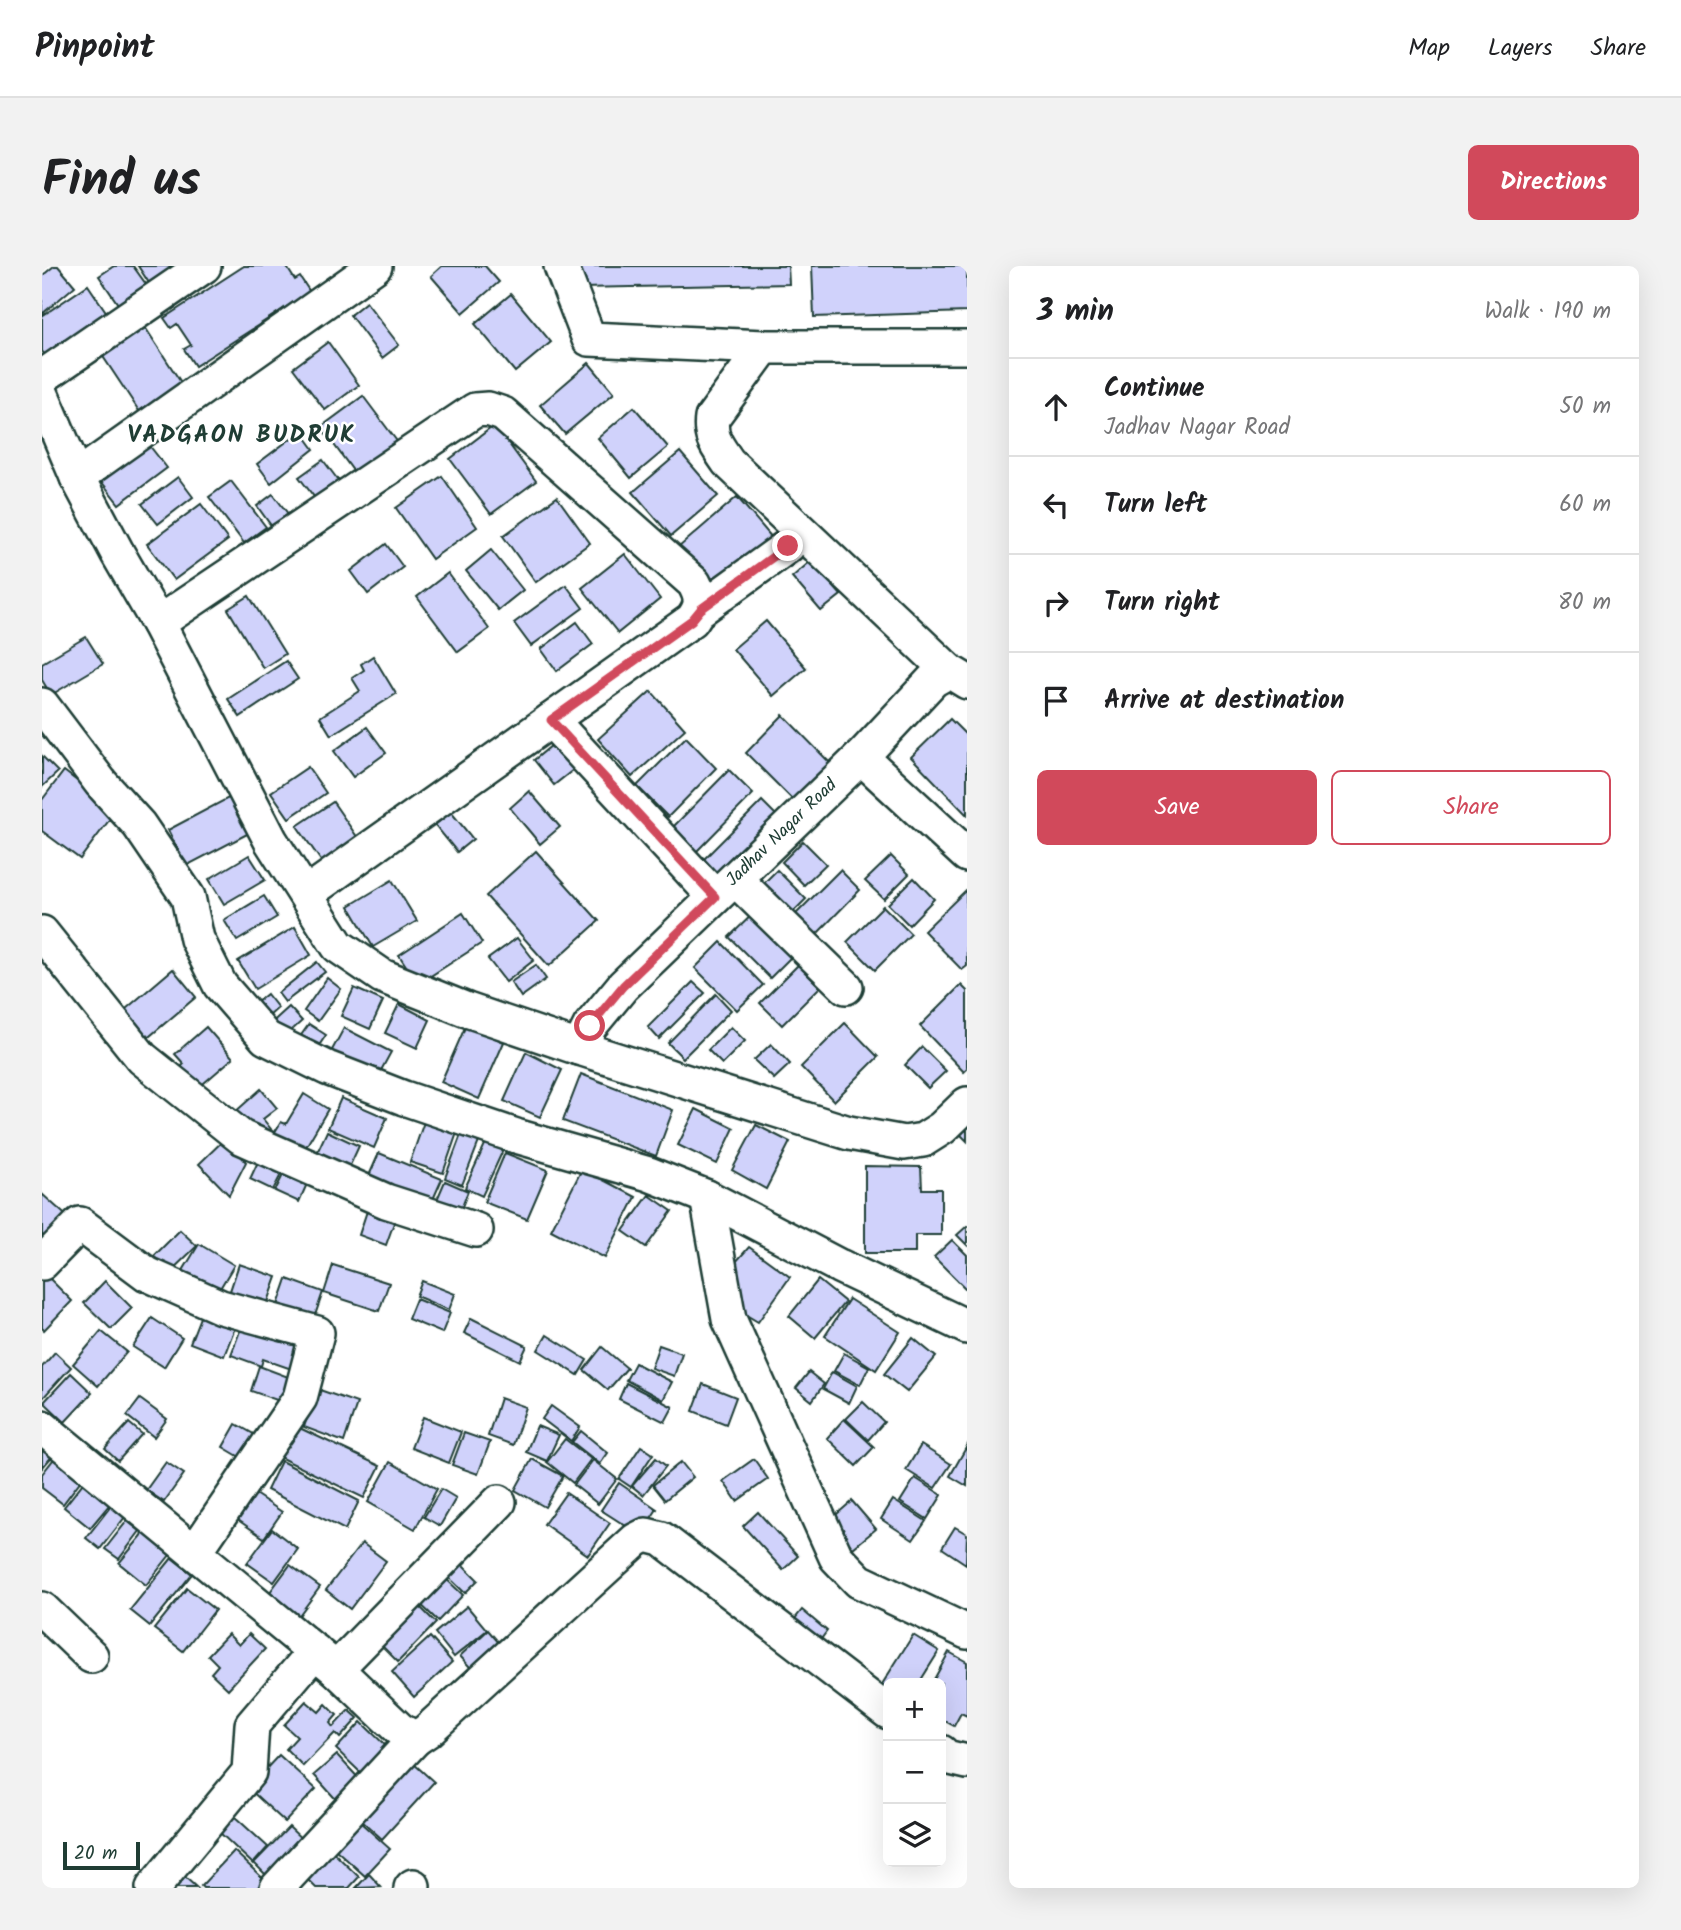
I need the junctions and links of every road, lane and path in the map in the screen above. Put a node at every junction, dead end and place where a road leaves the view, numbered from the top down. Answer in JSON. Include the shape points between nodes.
{"nodes":[{"id":1,"x":204,"y":266,"type":"edge"},
{"id":2,"x":375,"y":266,"type":"edge"},
{"id":3,"x":561,"y":266,"type":"edge"},
{"id":4,"x":764,"y":347,"type":"junction"},
{"id":5,"x":967,"y":347,"type":"edge"},
{"id":6,"x":42,"y":377,"type":"edge"},
{"id":7,"x":42,"y":395,"type":"edge"},
{"id":8,"x":78,"y":477,"type":"junction"},
{"id":9,"x":788,"y":546,"type":"dead end"},
{"id":10,"x":701,"y":609,"type":"junction"},
{"id":11,"x":159,"y":624,"type":"junction"},
{"id":12,"x":958,"y":677,"type":"edge"},
{"id":13,"x":42,"y":705,"type":"edge"},
{"id":14,"x":551,"y":720,"type":"junction"},
{"id":15,"x":862,"y":757,"type":"junction"},
{"id":16,"x":967,"y":855,"type":"edge"},
{"id":17,"x":725,"y":888,"type":"junction"},
{"id":18,"x":306,"y":894,"type":"junction"},
{"id":19,"x":42,"y":933,"type":"edge"},
{"id":20,"x":846,"y":987,"type":"dead end"},
{"id":21,"x":579,"y":1048,"type":"junction"},
{"id":22,"x":967,"y":1104,"type":"edge"},
{"id":23,"x":707,"y":1197,"type":"junction"},
{"id":24,"x":476,"y":1230,"type":"dead end"},
{"id":25,"x":42,"y":1263,"type":"edge"},
{"id":26,"x":967,"y":1328,"type":"edge"},
{"id":27,"x":42,"y":1427,"type":"edge"},
{"id":28,"x":499,"y":1502,"type":"dead end"},
{"id":29,"x":195,"y":1552,"type":"junction"},
{"id":30,"x":42,"y":1609,"type":"edge"},
{"id":31,"x":967,"y":1632,"type":"edge"},
{"id":32,"x":91,"y":1656,"type":"dead end"},
{"id":33,"x":326,"y":1660,"type":"junction"},
{"id":34,"x":883,"y":1708,"type":"edge"},
{"id":35,"x":415,"y":1739,"type":"junction"},
{"id":36,"x":946,"y":1756,"type":"edge"},
{"id":37,"x":967,"y":1762,"type":"edge"},
{"id":38,"x":153,"y":1888,"type":"edge"},
{"id":39,"x":277,"y":1888,"type":"edge"}],
"edges":[{"from":1,"to":6,"type":"street"},
{"from":2,"to":8,"type":"street"},
{"from":3,"to":4,"type":"street","via":[[589,339]]},
{"from":4,"to":5,"type":"street"},
{"from":4,"to":12,"type":"street","via":[[712,418],[710,431],[717,445],[728,462]]},
{"from":7,"to":8,"type":"street"},
{"from":8,"to":11,"type":"street"},
{"from":9,"to":10,"type":"street"},
{"from":10,"to":11,"type":"street","via":[[702,598],[694,583],[503,414],[488,409],[475,410]]},
{"from":10,"to":14,"type":"street"},
{"from":11,"to":18,"type":"street","via":[[271,841]]},
{"from":12,"to":15,"type":"street","name":"Jadhav Nagar Road","via":[[933,680]]},
{"from":13,"to":23,"type":"street","via":[[139,825],[188,897],[197,939],[219,985],[266,1038],[404,1098],[649,1174]]},
{"from":14,"to":17,"type":"street"},
{"from":14,"to":18,"type":"street"},
{"from":15,"to":16,"type":"street"},
{"from":15,"to":17,"type":"street","name":"Jadhav Nagar Road"},
{"from":17,"to":20,"type":"street"},
{"from":17,"to":21,"type":"street","name":"Jadhav Nagar Road","via":[[623,986],[590,1026]]},
{"from":18,"to":21,"type":"street","via":[[338,946],[382,976]]},
{"from":19,"to":24,"type":"street","via":[[142,1058],[241,1137],[386,1201]]},
{"from":21,"to":22,"type":"street","via":[[883,1140],[923,1140]]},
{"from":23,"to":26,"type":"street"},
{"from":23,"to":31,"type":"street","via":[[729,1319],[836,1558],[859,1581]]},
{"from":25,"to":29,"type":"street","via":[[80,1224],[147,1274],[221,1307],[317,1333],[300,1398]]},
{"from":27,"to":29,"type":"street"},
{"from":28,"to":33,"type":"street"},
{"from":29,"to":33,"type":"street"},
{"from":30,"to":32,"type":"street"},
{"from":33,"to":35,"type":"street"},
{"from":33,"to":38,"type":"street","via":[[252,1725],[249,1772]]},
{"from":34,"to":35,"type":"street","via":[[662,1539],[646,1535]]},
{"from":35,"to":39,"type":"street"},
{"from":36,"to":37,"type":"street"}]}
